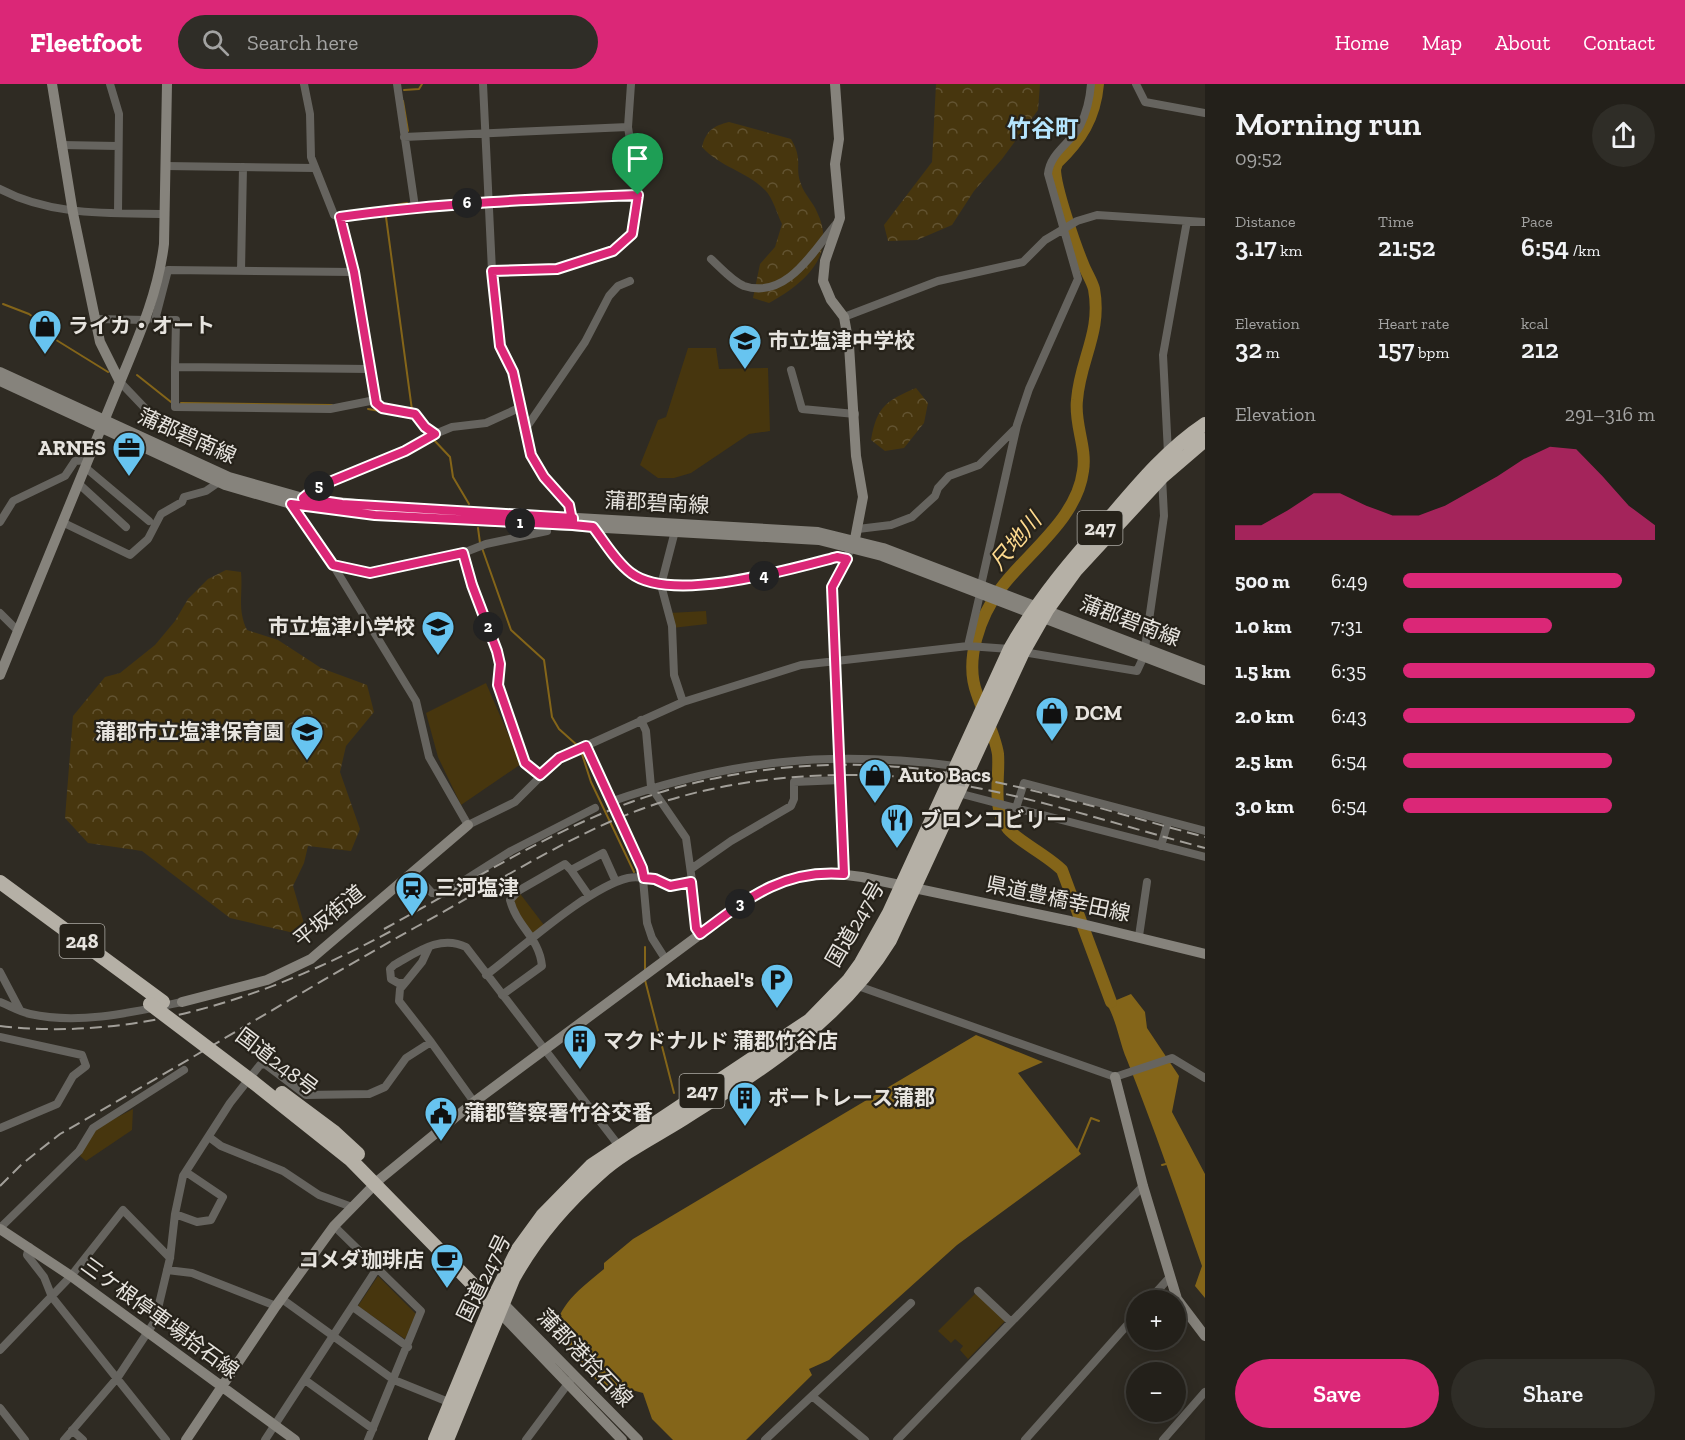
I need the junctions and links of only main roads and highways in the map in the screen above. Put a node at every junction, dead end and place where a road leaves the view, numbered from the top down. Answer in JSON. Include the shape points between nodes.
{"nodes":[{"id":1,"x":52,"y":84,"type":"edge"},
{"id":2,"x":167,"y":84,"type":"edge"},
{"id":3,"x":835,"y":84,"type":"edge"},
{"id":4,"x":0,"y":372,"type":"edge"},
{"id":5,"x":0,"y":381,"type":"edge"},
{"id":6,"x":120,"y":382,"type":"junction"},
{"id":7,"x":1205,"y":423,"type":"edge"},
{"id":8,"x":103,"y":425,"type":"junction"},
{"id":9,"x":1205,"y":440,"type":"edge"},
{"id":10,"x":573,"y":522,"type":"junction"},
{"id":11,"x":855,"y":538,"type":"junction"},
{"id":12,"x":1039,"y":612,"type":"junction"},
{"id":13,"x":1016,"y":651,"type":"junction"},
{"id":14,"x":1145,"y":652,"type":"junction"},
{"id":15,"x":1205,"y":671,"type":"edge"},
{"id":16,"x":0,"y":675,"type":"edge"},
{"id":17,"x":1205,"y":680,"type":"edge"},
{"id":18,"x":468,"y":825,"type":"road end"},
{"id":19,"x":0,"y":882,"type":"edge"},
{"id":20,"x":908,"y":887,"type":"junction"},
{"id":21,"x":0,"y":893,"type":"edge"},
{"id":22,"x":1205,"y":954,"type":"edge"},
{"id":23,"x":182,"y":1002,"type":"road end"},
{"id":24,"x":157,"y":1003,"type":"junction"},
{"id":25,"x":1115,"y":1077,"type":"road end"},
{"id":26,"x":377,"y":1182,"type":"junction"},
{"id":27,"x":0,"y":1228,"type":"edge"},
{"id":28,"x":498,"y":1303,"type":"junction"},
{"id":29,"x":1205,"y":1336,"type":"edge"},
{"id":30,"x":572,"y":1380,"type":"junction"},
{"id":31,"x":221,"y":1388,"type":"junction"},
{"id":32,"x":634,"y":1439,"type":"edge"},
{"id":33,"x":186,"y":1440,"type":"edge"},
{"id":34,"x":295,"y":1440,"type":"edge"},
{"id":35,"x":435,"y":1440,"type":"edge"},
{"id":36,"x":447,"y":1440,"type":"edge"},
{"id":37,"x":622,"y":1440,"type":"edge"}],
"edges":[{"from":1,"to":6,"type":"main road","via":[[95,319],[104,352]]},
{"from":2,"to":6,"type":"main road","via":[[161,269],[150,320]]},
{"from":3,"to":11,"type":"main road","via":[[840,218],[825,261],[823,281],[844,317],[849,345],[856,456],[863,497]]},
{"from":4,"to":8,"type":"main road","name":"蒲郡碧南線"},
{"from":5,"to":8,"type":"main road","name":"蒲郡碧南線"},
{"from":6,"to":8,"type":"main road"},
{"from":7,"to":12,"type":"highway","name":"国道247号","number":"247","via":[[1168,453],[1062,570]]},
{"from":8,"to":10,"type":"main road","name":"蒲郡碧南線","via":[[229,477],[303,498]]},
{"from":8,"to":10,"type":"main road","name":"蒲郡碧南線","via":[[219,482],[291,504],[375,515],[541,524]]},
{"from":8,"to":16,"type":"main road"},
{"from":9,"to":12,"type":"highway","name":"国道247号","number":"247","via":[[1162,477]]},
{"from":10,"to":11,"type":"main road","name":"蒲郡碧南線","via":[[818,532]]},
{"from":10,"to":11,"type":"main road","name":"蒲郡碧南線","via":[[593,527],[819,540]]},
{"from":11,"to":12,"type":"main road","name":"蒲郡碧南線"},
{"from":12,"to":13,"type":"highway","name":"国道247号","number":"247"},
{"from":12,"to":14,"type":"main road","name":"蒲郡碧南線"},
{"from":13,"to":20,"type":"highway","name":"国道247号","number":"247","via":[[993,717]]},
{"from":13,"to":20,"type":"highway","name":"国道247号","number":"247","via":[[987,698],[955,766]]},
{"from":14,"to":15,"type":"main road","name":"蒲郡碧南線"},
{"from":14,"to":17,"type":"main road","name":"蒲郡碧南線"},
{"from":18,"to":23,"type":"main road","name":"平坂街道","via":[[311,959],[267,980]]},
{"from":19,"to":24,"type":"highway","name":"国道248号","number":"248"},
{"from":20,"to":22,"type":"main road","name":"県道豊橋幸田線","via":[[1139,936]]},
{"from":20,"to":26,"type":"main road","name":"県道豊橋幸田線","via":[[844,874],[812,874],[772,885],[474,1102]]},
{"from":20,"to":28,"type":"highway","name":"国道247号","number":"247","via":[[848,981],[810,1020],[584,1172],[542,1216],[518,1249]]},
{"from":20,"to":28,"type":"highway","name":"国道247号","number":"247","via":[[890,940],[858,986],[817,1028],[600,1173],[536,1241]]},
{"from":21,"to":24,"type":"highway","name":"国道248号","number":"248"},
{"from":24,"to":26,"type":"highway","name":"国道248号","number":"248","bridge":true,"via":[[256,1079]]},
{"from":25,"to":29,"type":"main road","via":[[1170,1277],[1178,1299]]},
{"from":26,"to":28,"type":"highway","name":"国道248号","number":"248"},
{"from":26,"to":31,"type":"main road","name":"県道豊橋幸田線","via":[[334,1226]]},
{"from":27,"to":31,"type":"main road","name":"三ケ根停車場拾石線"},
{"from":28,"to":30,"type":"main road","name":"蒲郡港拾石線"},
{"from":28,"to":35,"type":"highway","name":"国道247号","number":"247"},
{"from":28,"to":36,"type":"highway","name":"国道247号","number":"247"},
{"from":30,"to":32,"type":"main road","name":"蒲郡港拾石線"},
{"from":30,"to":37,"type":"main road","name":"蒲郡港拾石線"},
{"from":31,"to":33,"type":"main road","name":"県道豊橋幸田線"},
{"from":31,"to":34,"type":"main road","name":"三ケ根停車場拾石線"}]}
